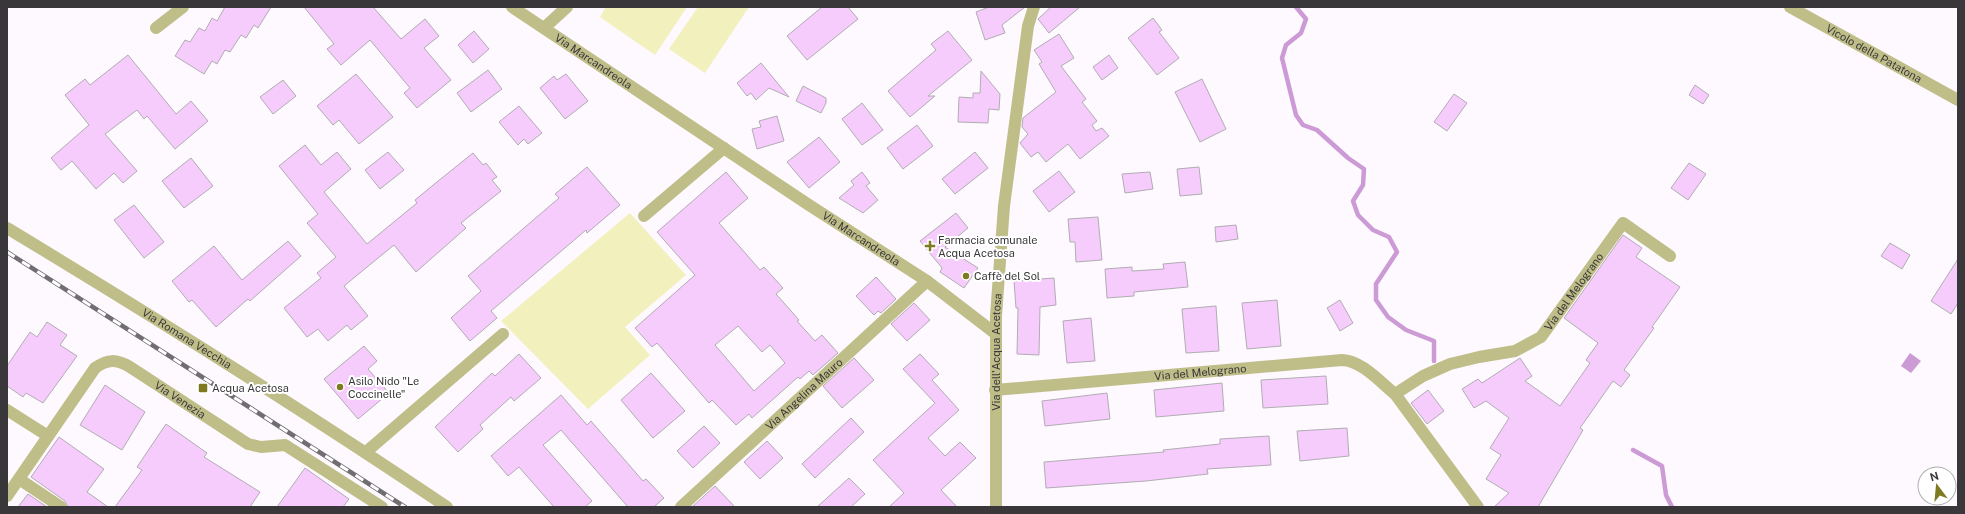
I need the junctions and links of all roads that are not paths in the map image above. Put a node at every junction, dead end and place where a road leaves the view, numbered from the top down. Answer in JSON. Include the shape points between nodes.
{"nodes":[{"id":1,"x":182,"y":7,"type":"edge"},
{"id":2,"x":512,"y":7,"type":"edge"},
{"id":3,"x":567,"y":7,"type":"edge"},
{"id":4,"x":1034,"y":7,"type":"edge"},
{"id":5,"x":1790,"y":7,"type":"edge"},
{"id":6,"x":156,"y":28,"type":"dead end"},
{"id":7,"x":544,"y":28,"type":"junction"},
{"id":8,"x":1958,"y":100,"type":"edge"},
{"id":9,"x":724,"y":148,"type":"junction"},
{"id":10,"x":644,"y":216,"type":"dead end"},
{"id":11,"x":7,"y":228,"type":"edge"},
{"id":12,"x":1670,"y":256,"type":"dead end"},
{"id":13,"x":927,"y":281,"type":"junction"},
{"id":14,"x":504,"y":334,"type":"dead end"},
{"id":15,"x":996,"y":334,"type":"junction"},
{"id":16,"x":995,"y":390,"type":"junction"},
{"id":17,"x":1395,"y":394,"type":"junction"},
{"id":18,"x":7,"y":410,"type":"edge"},
{"id":19,"x":48,"y":436,"type":"junction"},
{"id":20,"x":366,"y":452,"type":"junction"},
{"id":21,"x":19,"y":479,"type":"junction"},
{"id":22,"x":7,"y":496,"type":"edge"},
{"id":23,"x":61,"y":507,"type":"edge"},
{"id":24,"x":382,"y":507,"type":"edge"},
{"id":25,"x":447,"y":507,"type":"edge"},
{"id":26,"x":681,"y":507,"type":"edge"},
{"id":27,"x":996,"y":507,"type":"edge"},
{"id":28,"x":1478,"y":507,"type":"edge"}],
"edges":[{"from":1,"to":6,"type":"street"},
{"from":2,"to":7,"type":"street","name":"Via Marcandreola"},
{"from":3,"to":7,"type":"street","name":"Via Marcandreola"},
{"from":4,"to":15,"type":"street","name":"Via dell'Acqua Acetosa","via":[[1028,26],[1004,206]]},
{"from":5,"to":8,"type":"street","name":"Vicolo della Patatona"},
{"from":7,"to":9,"type":"street","name":"Via Marcandreola"},
{"from":9,"to":10,"type":"street"},
{"from":9,"to":13,"type":"street","name":"Via Marcandreola"},
{"from":11,"to":20,"type":"street","name":"Via Romana Vecchia"},
{"from":12,"to":17,"type":"street","name":"Via del Melograno","via":[[1622,223],[1541,337],[1515,351],[1450,364],[1423,376]]},
{"from":13,"to":15,"type":"street","name":"Via Marcandreola"},
{"from":13,"to":26,"type":"street","name":"Via Angelina Mauro"},
{"from":14,"to":20,"type":"street"},
{"from":15,"to":16,"type":"street","name":"Via dell'Acqua Acetosa"},
{"from":16,"to":17,"type":"street","name":"Via del Melograno","via":[[1348,360],[1360,366]]},
{"from":16,"to":27,"type":"street","name":"Via dell'Acqua Acetosa"},
{"from":17,"to":28,"type":"street","name":"Via del Melograno"},
{"from":18,"to":19,"type":"street"},
{"from":19,"to":21,"type":"street","name":"Via Venezia"},
{"from":19,"to":24,"type":"street","name":"Via Venezia","via":[[94,368],[104,361],[121,362],[248,444],[261,447],[285,445]]},
{"from":20,"to":25,"type":"street","name":"Via Romana Vecchia"},
{"from":21,"to":22,"type":"street","name":"Via Venezia"},
{"from":21,"to":23,"type":"street"}]}
